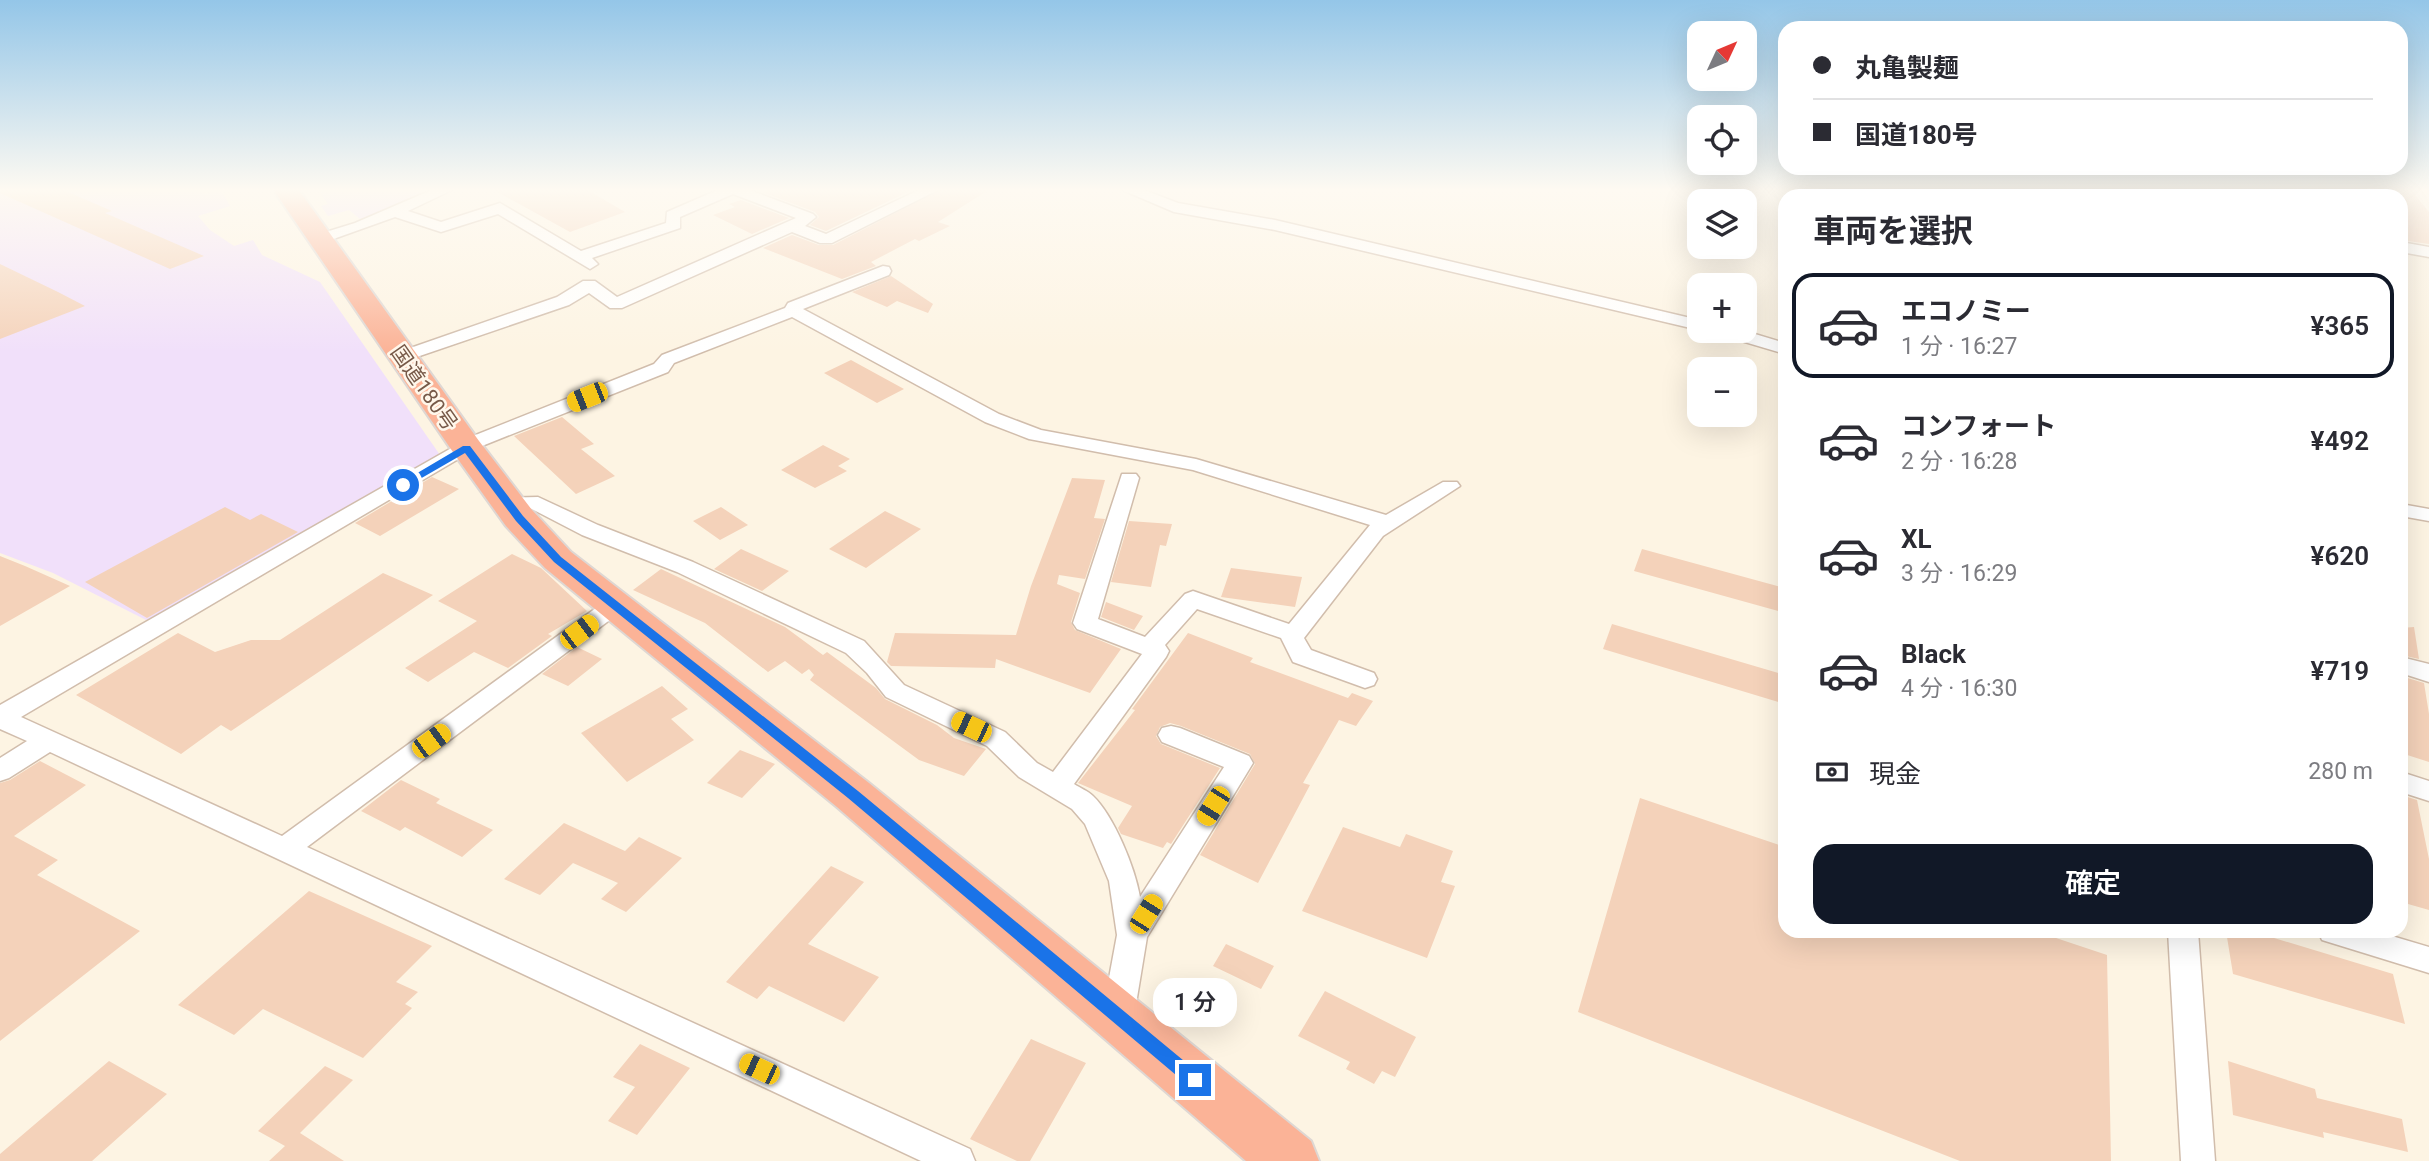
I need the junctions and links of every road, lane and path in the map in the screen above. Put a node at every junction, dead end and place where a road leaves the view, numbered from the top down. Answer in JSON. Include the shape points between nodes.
{"nodes":[{"id":1,"x":322,"y":243,"type":"edge"},
{"id":2,"x":557,"y":243,"type":"edge"},
{"id":3,"x":621,"y":243,"type":"edge"},
{"id":4,"x":753,"y":243,"type":"edge"},
{"id":5,"x":1352,"y":243,"type":"edge"},
{"id":6,"x":2408,"y":248,"type":"edge"},
{"id":7,"x":2429,"y":252,"type":"edge"},
{"id":8,"x":580,"y":257,"type":"junction"},
{"id":9,"x":883,"y":271,"type":"dead end"},
{"id":10,"x":589,"y":285,"type":"junction"},
{"id":11,"x":793,"y":311,"type":"junction"},
{"id":12,"x":1687,"y":322,"type":"edge"},
{"id":13,"x":1757,"y":340,"type":"edge"},
{"id":14,"x":1778,"y":347,"type":"edge"},
{"id":15,"x":402,"y":357,"type":"junction"},
{"id":16,"x":466,"y":447,"type":"junction"},
{"id":17,"x":1129,"y":478,"type":"dead end"},
{"id":18,"x":1450,"y":486,"type":"dead end"},
{"id":19,"x":507,"y":502,"type":"junction"},
{"id":20,"x":2408,"y":511,"type":"edge"},
{"id":21,"x":2429,"y":515,"type":"edge"},
{"id":22,"x":1388,"y":523,"type":"junction"},
{"id":23,"x":615,"y":605,"type":"junction"},
{"id":24,"x":1294,"y":634,"type":"junction"},
{"id":25,"x":1149,"y":648,"type":"junction"},
{"id":26,"x":2408,"y":667,"type":"edge"},
{"id":27,"x":2429,"y":674,"type":"edge"},
{"id":28,"x":1365,"y":679,"type":"dead end"},
{"id":29,"x":0,"y":718,"type":"edge"},
{"id":30,"x":1171,"y":735,"type":"dead end"},
{"id":31,"x":48,"y":741,"type":"junction"},
{"id":32,"x":0,"y":771,"type":"edge"},
{"id":33,"x":2408,"y":784,"type":"edge"},
{"id":34,"x":1057,"y":787,"type":"junction"},
{"id":35,"x":2429,"y":791,"type":"edge"},
{"id":36,"x":284,"y":849,"type":"junction"},
{"id":37,"x":1132,"y":935,"type":"junction"},
{"id":38,"x":2184,"y":938,"type":"edge"},
{"id":39,"x":2356,"y":938,"type":"edge"},
{"id":40,"x":2429,"y":960,"type":"edge"},
{"id":41,"x":1118,"y":1016,"type":"junction"},
{"id":42,"x":958,"y":1161,"type":"edge"},
{"id":43,"x":1290,"y":1161,"type":"edge"},
{"id":44,"x":2198,"y":1161,"type":"edge"}],
"edges":[{"from":1,"to":15,"type":"highway","name":"国道180号"},
{"from":2,"to":8,"type":"street"},
{"from":3,"to":8,"type":"street"},
{"from":4,"to":10,"type":"street","via":[[616,303]]},
{"from":5,"to":12,"type":"street"},
{"from":6,"to":7,"type":"street"},
{"from":8,"to":10,"type":"street","via":[[595,267]]},
{"from":9,"to":11,"type":"street"},
{"from":10,"to":15,"type":"street","via":[[562,301]]},
{"from":11,"to":16,"type":"street","via":[[668,359],[661,368]]},
{"from":11,"to":22,"type":"street","via":[[992,418],[1036,435],[1196,465]]},
{"from":13,"to":14,"type":"street"},
{"from":15,"to":16,"type":"highway","name":"国道180号"},
{"from":16,"to":19,"type":"highway","name":"国道180号"},
{"from":16,"to":29,"type":"street"},
{"from":17,"to":25,"type":"street","via":[[1085,623]]},
{"from":18,"to":22,"type":"street"},
{"from":19,"to":23,"type":"highway","name":"国道180号","via":[[558,560]]},
{"from":19,"to":34,"type":"street","via":[[531,501],[685,567],[855,648],[895,691],[996,739],[1028,770]]},
{"from":20,"to":21,"type":"street"},
{"from":22,"to":24,"type":"street","via":[[1376,531]]},
{"from":23,"to":36,"type":"street"},
{"from":23,"to":41,"type":"highway","name":"国道180号"},
{"from":24,"to":25,"type":"street","via":[[1193,599]]},
{"from":24,"to":28,"type":"street","via":[[1301,656]]},
{"from":25,"to":34,"type":"street","via":[[1157,651]]},
{"from":26,"to":27,"type":"street"},
{"from":29,"to":31,"type":"street"},
{"from":30,"to":37,"type":"street","via":[[1240,763]]},
{"from":31,"to":32,"type":"street"},
{"from":31,"to":36,"type":"street"},
{"from":33,"to":35,"type":"street"},
{"from":34,"to":37,"type":"street","via":[[1082,802],[1096,819],[1123,881]]},
{"from":36,"to":42,"type":"street"},
{"from":37,"to":41,"type":"street"},
{"from":38,"to":44,"type":"street"},
{"from":39,"to":40,"type":"street"},
{"from":41,"to":43,"type":"highway","name":"国道180号"}]}
